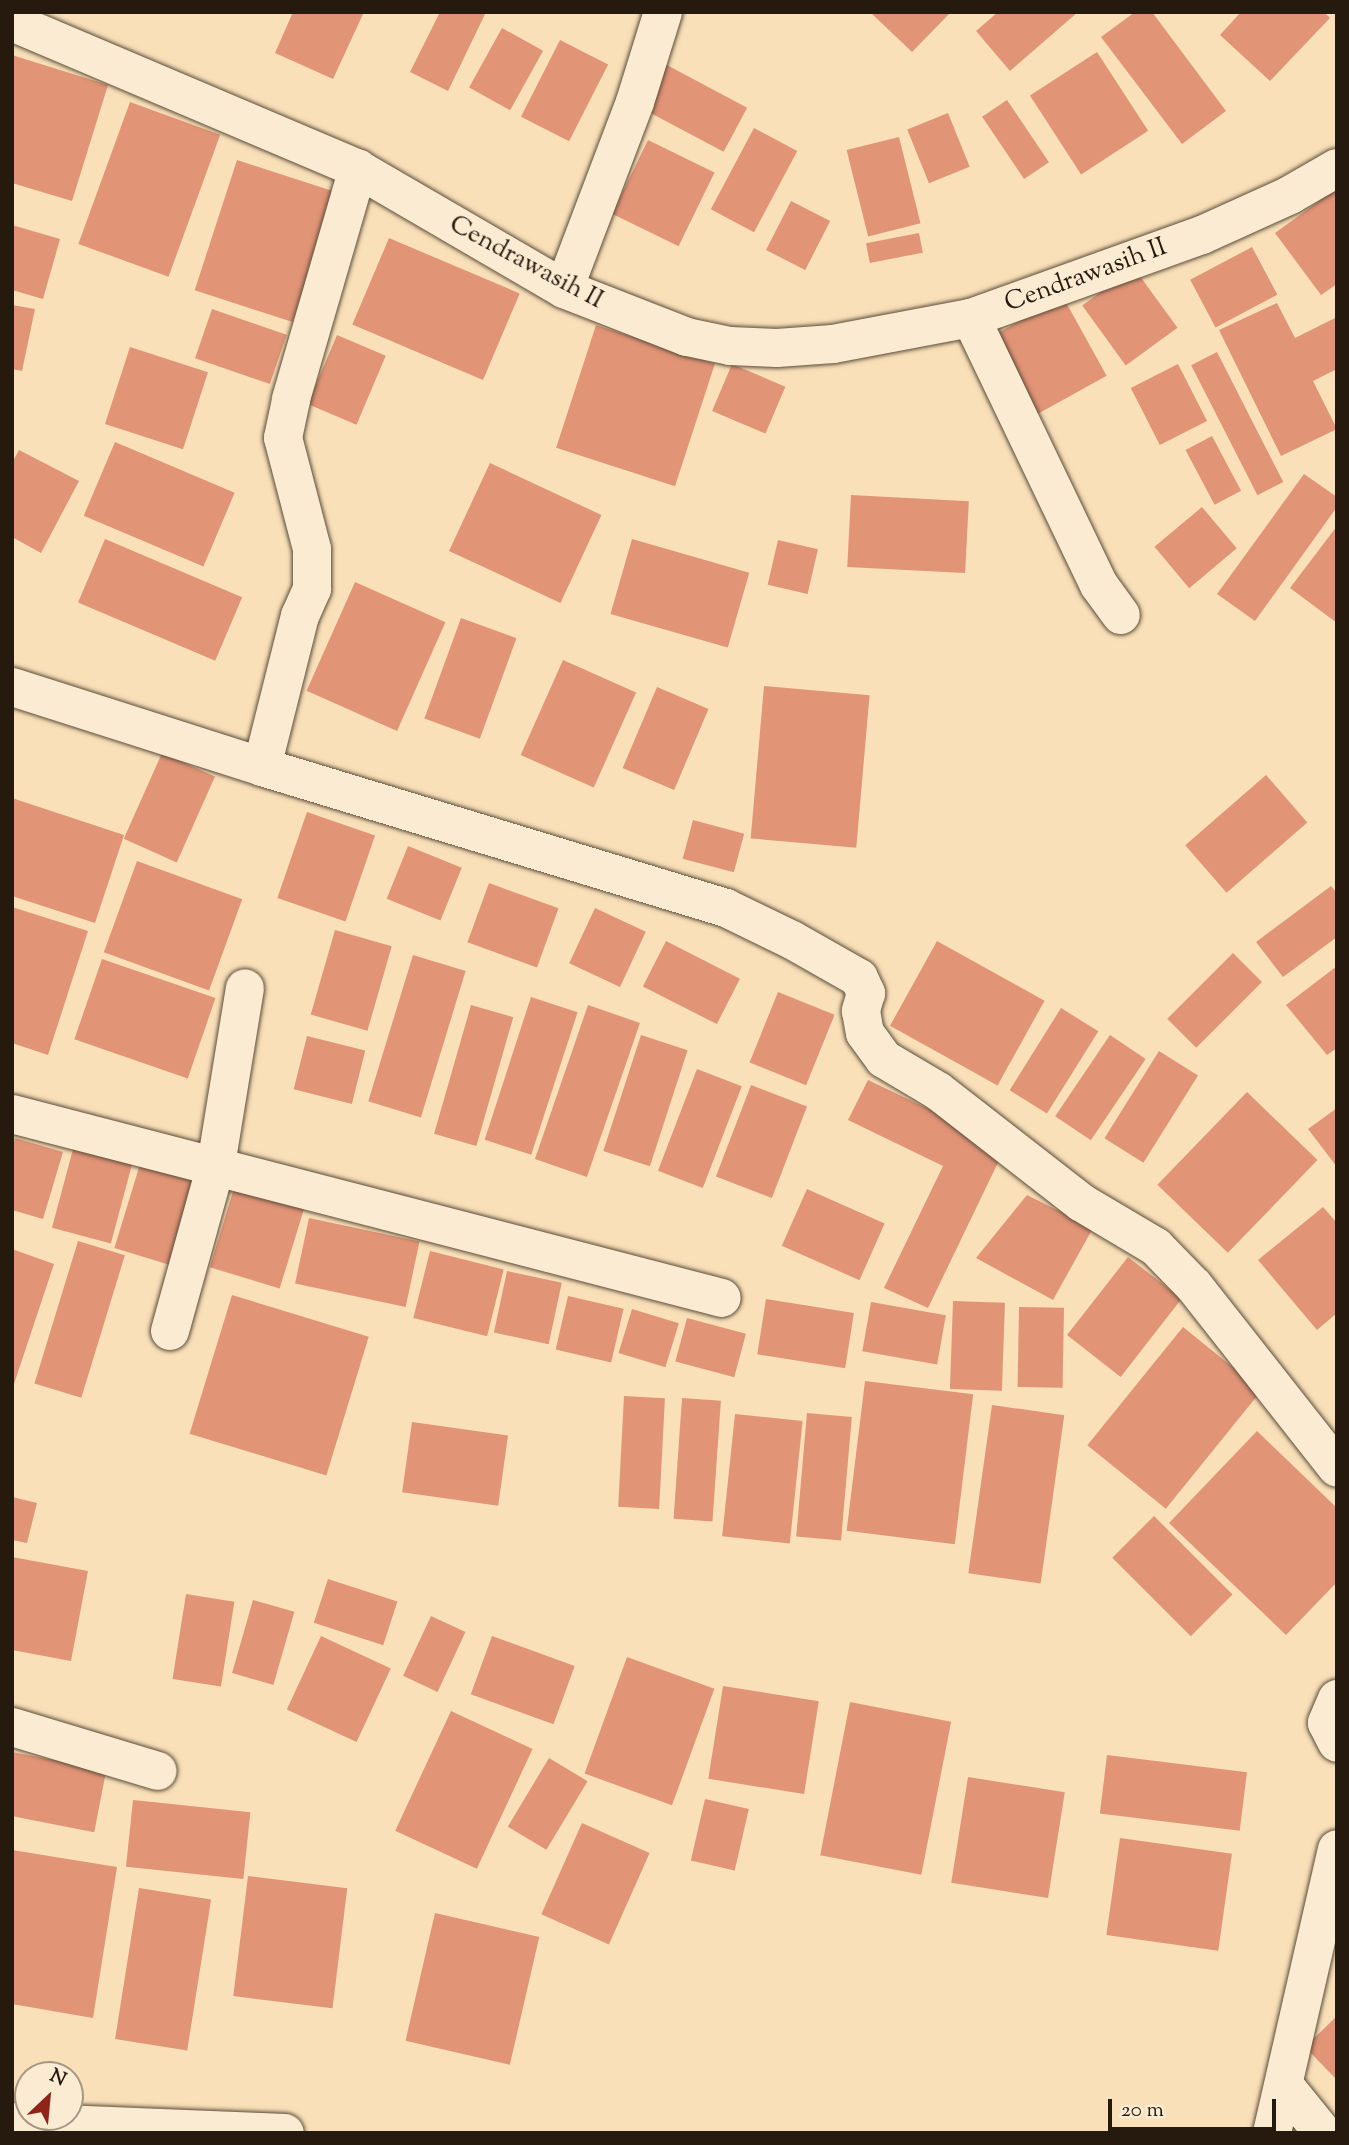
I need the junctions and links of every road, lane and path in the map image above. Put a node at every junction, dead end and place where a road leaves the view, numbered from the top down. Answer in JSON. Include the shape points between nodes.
{"nodes":[{"id":1,"x":663,"y":12,"type":"edge"},
{"id":2,"x":12,"y":22,"type":"edge"},
{"id":3,"x":1337,"y":168,"type":"edge"},
{"id":4,"x":358,"y":169,"type":"junction"},
{"id":5,"x":564,"y":289,"type":"junction"},
{"id":6,"x":971,"y":318,"type":"junction"},
{"id":7,"x":1121,"y":615,"type":"dead end"},
{"id":8,"x":12,"y":687,"type":"edge"},
{"id":9,"x":262,"y":767,"type":"junction"},
{"id":10,"x":245,"y":988,"type":"dead end"},
{"id":11,"x":12,"y":1114,"type":"edge"},
{"id":12,"x":216,"y":1164,"type":"junction"},
{"id":13,"x":722,"y":1298,"type":"dead end"},
{"id":14,"x":170,"y":1331,"type":"dead end"},
{"id":15,"x":1337,"y":1468,"type":"edge"},
{"id":16,"x":1337,"y":1699,"type":"edge"},
{"id":17,"x":12,"y":1727,"type":"edge"},
{"id":18,"x":1337,"y":1743,"type":"edge"},
{"id":19,"x":158,"y":1771,"type":"dead end"},
{"id":20,"x":1337,"y":1849,"type":"edge"},
{"id":21,"x":1284,"y":2085,"type":"junction"},
{"id":22,"x":84,"y":2127,"type":"edge"},
{"id":23,"x":285,"y":2133,"type":"edge"},
{"id":24,"x":1272,"y":2133,"type":"edge"},
{"id":25,"x":1323,"y":2133,"type":"edge"}],
"edges":[{"from":1,"to":5,"type":"street","via":[[635,102]]},
{"from":2,"to":4,"type":"street","name":"Cendrawasih II"},
{"from":3,"to":6,"type":"street","name":"Cendrawasih II","via":[[1202,235]]},
{"from":4,"to":5,"type":"street","name":"Cendrawasih II"},
{"from":4,"to":9,"type":"street","via":[[283,438],[312,549],[312,589],[300,616]]},
{"from":5,"to":6,"type":"street","name":"Cendrawasih II","via":[[687,337],[730,346],[833,344]]},
{"from":6,"to":7,"type":"street","via":[[1099,585]]},
{"from":8,"to":9,"type":"street"},
{"from":9,"to":15,"type":"street","via":[[726,908],[859,978],[866,993],[861,1011],[865,1033],[884,1059],[938,1091],[1082,1203],[1156,1247],[1194,1286]]},
{"from":10,"to":12,"type":"street"},
{"from":11,"to":12,"type":"street"},
{"from":12,"to":13,"type":"street"},
{"from":12,"to":14,"type":"street"},
{"from":16,"to":18,"type":"street","via":[[1327,1723]]},
{"from":17,"to":19,"type":"street"},
{"from":20,"to":21,"type":"street"},
{"from":21,"to":24,"type":"street"},
{"from":21,"to":25,"type":"street"},
{"from":22,"to":23,"type":"street"}]}
